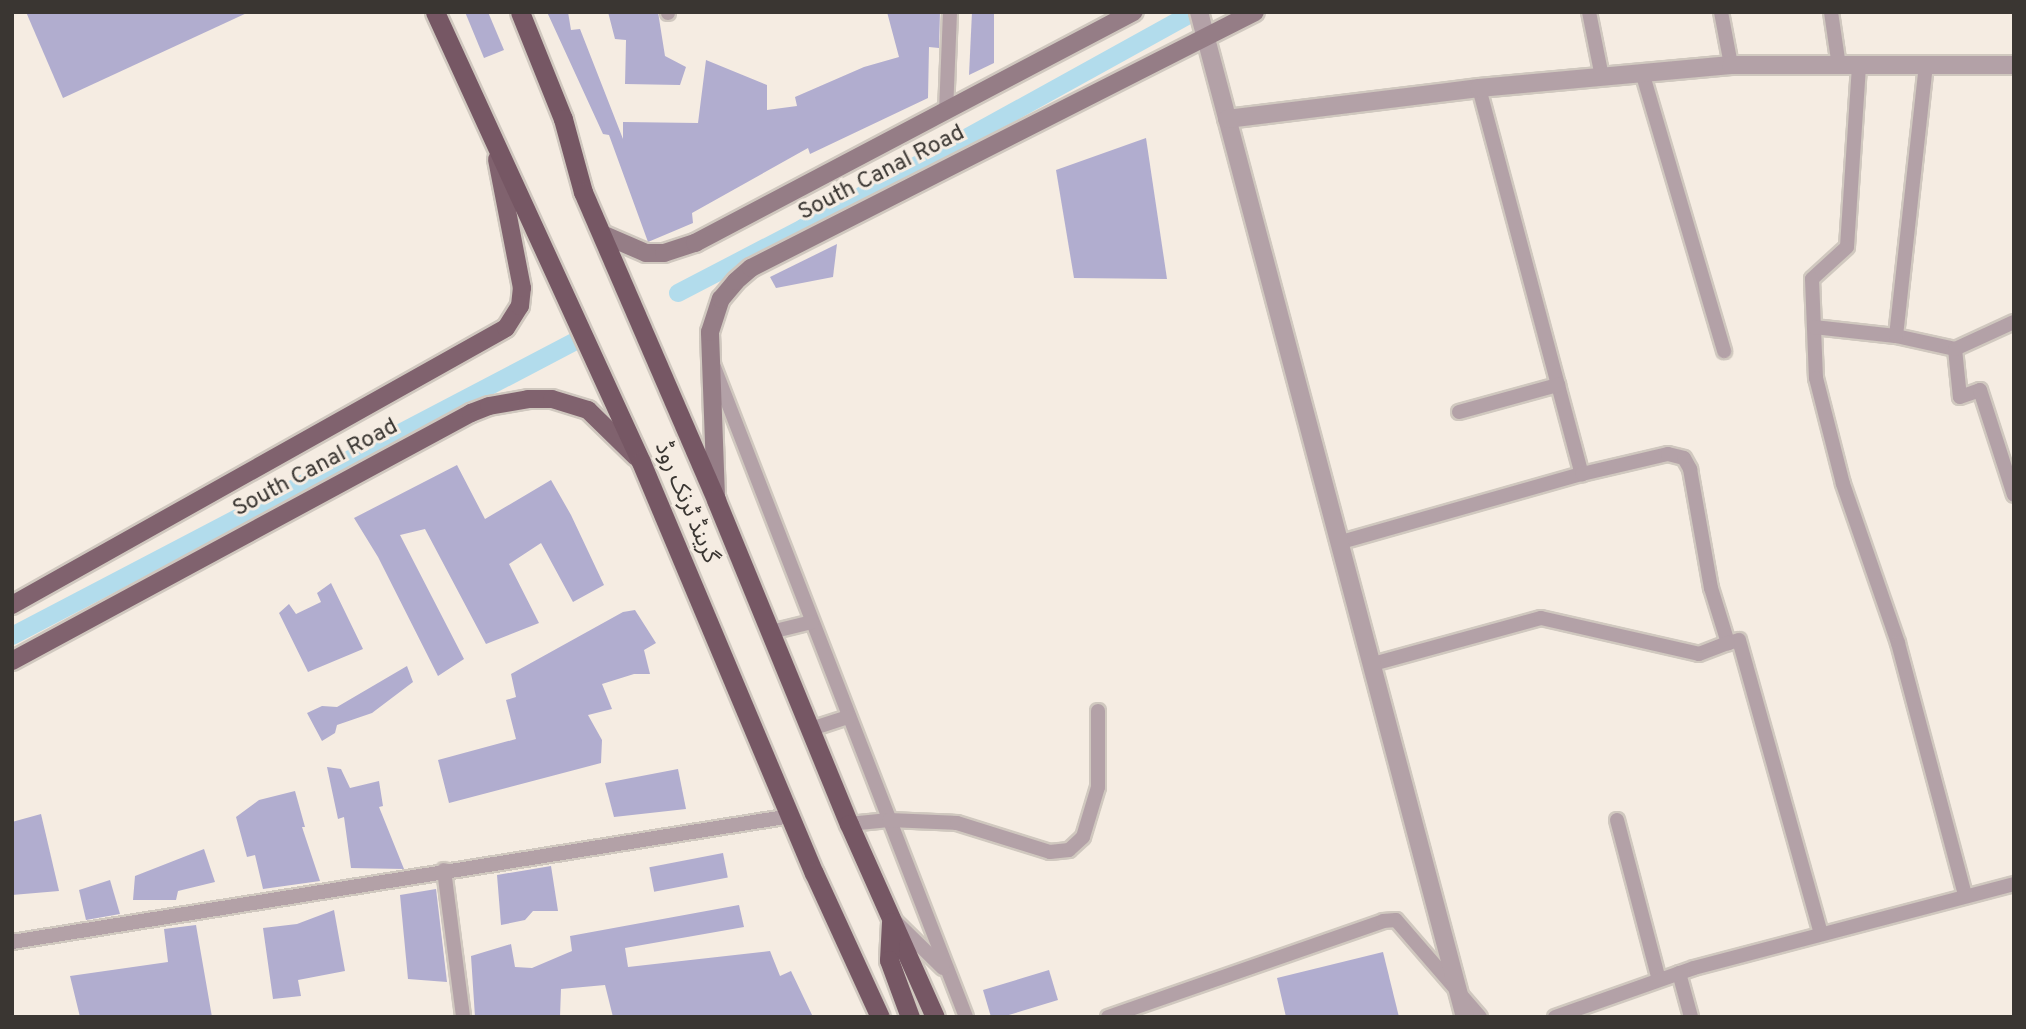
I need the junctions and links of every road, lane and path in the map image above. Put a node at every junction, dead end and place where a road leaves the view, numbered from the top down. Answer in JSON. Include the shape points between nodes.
{"nodes":[{"id":1,"x":435,"y":12,"type":"edge"},
{"id":2,"x":520,"y":12,"type":"edge"},
{"id":3,"x":950,"y":12,"type":"edge"},
{"id":4,"x":1134,"y":12,"type":"edge"},
{"id":5,"x":1199,"y":12,"type":"edge"},
{"id":6,"x":1255,"y":12,"type":"edge"},
{"id":7,"x":1589,"y":12,"type":"edge"},
{"id":8,"x":1721,"y":12,"type":"edge"},
{"id":9,"x":1831,"y":12,"type":"edge"},
{"id":10,"x":1205,"y":36,"type":"junction"},
{"id":11,"x":1731,"y":65,"type":"junction"},
{"id":12,"x":2014,"y":65,"type":"edge"},
{"id":13,"x":1839,"y":66,"type":"junction"},
{"id":14,"x":1860,"y":66,"type":"junction"},
{"id":15,"x":1926,"y":66,"type":"junction"},
{"id":16,"x":1642,"y":72,"type":"junction"},
{"id":17,"x":1602,"y":77,"type":"junction"},
{"id":18,"x":1479,"y":88,"type":"junction"},
{"id":19,"x":946,"y":112,"type":"junction"},
{"id":20,"x":1227,"y":119,"type":"junction"},
{"id":21,"x":493,"y":138,"type":"junction"},
{"id":22,"x":613,"y":239,"type":"junction"},
{"id":23,"x":2014,"y":322,"type":"edge"},
{"id":24,"x":1814,"y":327,"type":"junction"},
{"id":25,"x":1896,"y":336,"type":"junction"},
{"id":26,"x":1955,"y":349,"type":"junction"},
{"id":27,"x":1724,"y":351,"type":"dead end"},
{"id":28,"x":710,"y":356,"type":"junction"},
{"id":29,"x":1558,"y":385,"type":"junction"},
{"id":30,"x":1459,"y":412,"type":"dead end"},
{"id":31,"x":641,"y":462,"type":"junction"},
{"id":32,"x":1582,"y":474,"type":"junction"},
{"id":33,"x":2014,"y":495,"type":"edge"},
{"id":34,"x":716,"y":500,"type":"junction"},
{"id":35,"x":1341,"y":542,"type":"junction"},
{"id":36,"x":12,"y":605,"type":"edge"},
{"id":37,"x":812,"y":622,"type":"junction"},
{"id":38,"x":771,"y":632,"type":"junction"},
{"id":39,"x":1728,"y":643,"type":"junction"},
{"id":40,"x":12,"y":661,"type":"edge"},
{"id":41,"x":1373,"y":664,"type":"junction"},
{"id":42,"x":1098,"y":710,"type":"dead end"},
{"id":43,"x":849,"y":717,"type":"junction"},
{"id":44,"x":811,"y":729,"type":"junction"},
{"id":45,"x":791,"y":816,"type":"junction"},
{"id":46,"x":889,"y":820,"type":"junction"},
{"id":47,"x":1617,"y":820,"type":"dead end"},
{"id":48,"x":849,"y":824,"type":"junction"},
{"id":49,"x":444,"y":870,"type":"junction"},
{"id":50,"x":2014,"y":884,"type":"edge"},
{"id":51,"x":1965,"y":895,"type":"junction"},
{"id":52,"x":891,"y":917,"type":"junction"},
{"id":53,"x":1821,"y":934,"type":"junction"},
{"id":54,"x":12,"y":942,"type":"edge"},
{"id":55,"x":1679,"y":973,"type":"junction"},
{"id":56,"x":948,"y":974,"type":"junction"},
{"id":57,"x":1659,"y":980,"type":"junction"},
{"id":58,"x":1460,"y":997,"type":"junction"},
{"id":59,"x":463,"y":1017,"type":"edge"},
{"id":60,"x":880,"y":1017,"type":"edge"},
{"id":61,"x":911,"y":1017,"type":"edge"},
{"id":62,"x":935,"y":1017,"type":"edge"},
{"id":63,"x":966,"y":1017,"type":"edge"},
{"id":64,"x":1108,"y":1017,"type":"edge"},
{"id":65,"x":1465,"y":1017,"type":"edge"},
{"id":66,"x":1480,"y":1017,"type":"edge"},
{"id":67,"x":1555,"y":1017,"type":"edge"},
{"id":68,"x":1691,"y":1017,"type":"edge"}],
"edges":[{"from":1,"to":21,"type":"highway","name":"گرینڈ ٹرنک روڈ"},
{"from":2,"to":22,"type":"highway","name":"گرینڈ ٹرنک روڈ","via":[[564,119],[583,192]]},
{"from":3,"to":19,"type":"street"},
{"from":4,"to":19,"type":"main road"},
{"from":5,"to":10,"type":"street"},
{"from":6,"to":10,"type":"main road","name":"South Canal Road"},
{"from":7,"to":17,"type":"street"},
{"from":8,"to":11,"type":"street"},
{"from":9,"to":13,"type":"street"},
{"from":10,"to":20,"type":"street"},
{"from":10,"to":28,"type":"main road","name":"South Canal Road","via":[[751,268],[721,299],[710,332]]},
{"from":11,"to":13,"type":"street"},
{"from":11,"to":16,"type":"street"},
{"from":12,"to":15,"type":"street"},
{"from":13,"to":14,"type":"street"},
{"from":14,"to":15,"type":"street"},
{"from":14,"to":24,"type":"street","via":[[1847,247],[1812,279]]},
{"from":15,"to":25,"type":"street"},
{"from":16,"to":17,"type":"street"},
{"from":16,"to":27,"type":"street"},
{"from":17,"to":18,"type":"street"},
{"from":18,"to":20,"type":"street"},
{"from":18,"to":29,"type":"street"},
{"from":19,"to":22,"type":"main road","via":[[695,243],[664,253],[646,253]]},
{"from":20,"to":35,"type":"street"},
{"from":21,"to":31,"type":"highway","name":"گرینڈ ٹرنک روڈ"},
{"from":21,"to":36,"type":"main road","via":[[522,288],[520,306],[506,328]]},
{"from":22,"to":34,"type":"highway","name":"گرینڈ ٹرنک روڈ","via":[[620,275]]},
{"from":23,"to":26,"type":"street"},
{"from":24,"to":25,"type":"street"},
{"from":24,"to":51,"type":"street","via":[[1816,378],[1843,484],[1898,643]]},
{"from":25,"to":26,"type":"street"},
{"from":26,"to":33,"type":"street","via":[[1960,397],[1980,390]]},
{"from":28,"to":34,"type":"main road","name":"South Canal Road"},
{"from":28,"to":37,"type":"street"},
{"from":29,"to":30,"type":"street"},
{"from":29,"to":32,"type":"street"},
{"from":31,"to":40,"type":"main road","name":"South Canal Road","via":[[588,410],[552,399],[528,398],[489,406]]},
{"from":31,"to":45,"type":"highway","name":"گرینڈ ٹرنک روڈ"},
{"from":32,"to":35,"type":"street"},
{"from":32,"to":39,"type":"street","via":[[1668,454],[1684,458],[1711,588]]},
{"from":34,"to":38,"type":"highway","name":"گرینڈ ٹرنک روڈ"},
{"from":35,"to":41,"type":"street"},
{"from":37,"to":38,"type":"street"},
{"from":37,"to":43,"type":"street"},
{"from":38,"to":44,"type":"highway","name":"گرینڈ ٹرنک روڈ"},
{"from":39,"to":41,"type":"street","via":[[1699,654],[1541,618]]},
{"from":39,"to":53,"type":"street","via":[[1739,640]]},
{"from":41,"to":58,"type":"street"},
{"from":42,"to":46,"type":"street","via":[[1098,787],[1083,837],[1069,850],[1050,852],[957,823]]},
{"from":43,"to":44,"type":"street"},
{"from":43,"to":46,"type":"street"},
{"from":44,"to":48,"type":"highway","name":"گرینڈ ٹرنک روڈ"},
{"from":45,"to":49,"type":"street"},
{"from":45,"to":60,"type":"highway","name":"گرینڈ ٹرنک روڈ"},
{"from":46,"to":48,"type":"street"},
{"from":46,"to":56,"type":"street"},
{"from":47,"to":57,"type":"street"},
{"from":48,"to":52,"type":"highway","name":"گرینڈ ٹرنک روڈ"},
{"from":49,"to":54,"type":"street"},
{"from":49,"to":59,"type":"street"},
{"from":50,"to":51,"type":"street"},
{"from":51,"to":53,"type":"street"},
{"from":52,"to":56,"type":"street"},
{"from":52,"to":61,"type":"highway","via":[[889,961]]},
{"from":52,"to":62,"type":"highway","name":"گرینڈ ٹرنک روڈ"},
{"from":53,"to":55,"type":"street"},
{"from":55,"to":57,"type":"street"},
{"from":55,"to":68,"type":"street"},
{"from":56,"to":63,"type":"street"},
{"from":57,"to":67,"type":"street"},
{"from":58,"to":64,"type":"street","via":[[1396,920]]},
{"from":58,"to":65,"type":"street"},
{"from":58,"to":66,"type":"street"}]}
